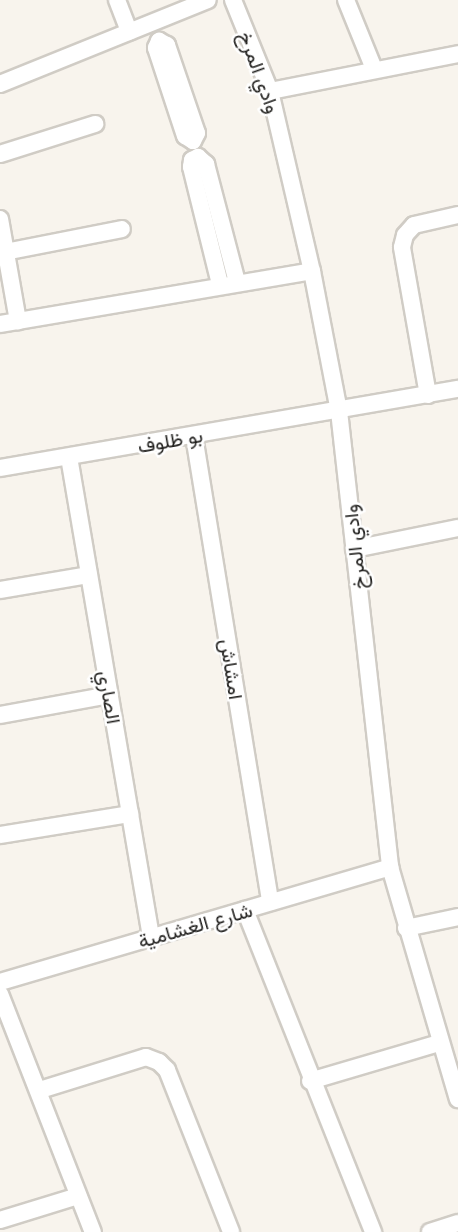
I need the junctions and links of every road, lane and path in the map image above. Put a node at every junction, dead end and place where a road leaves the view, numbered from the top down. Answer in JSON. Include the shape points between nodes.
{"nodes":[{"id":1,"x":117,"y":0,"type":"edge"},
{"id":2,"x":208,"y":0,"type":"edge"},
{"id":3,"x":233,"y":0,"type":"edge"},
{"id":4,"x":346,"y":0,"type":"edge"},
{"id":5,"x":151,"y":22,"type":"junction"},
{"id":6,"x":129,"y":32,"type":"junction"},
{"id":7,"x":458,"y":54,"type":"edge"},
{"id":8,"x":374,"y":69,"type":"junction"},
{"id":9,"x":0,"y":84,"type":"edge"},
{"id":10,"x":270,"y":91,"type":"junction"},
{"id":11,"x":182,"y":107,"type":"dead end"},
{"id":12,"x":95,"y":124,"type":"dead end"},
{"id":13,"x":0,"y":154,"type":"edge"},
{"id":14,"x":458,"y":215,"type":"edge"},
{"id":15,"x":0,"y":219,"type":"edge"},
{"id":16,"x":122,"y":229,"type":"dead end"},
{"id":17,"x":224,"y":232,"type":"junction"},
{"id":18,"x":208,"y":236,"type":"junction"},
{"id":19,"x":5,"y":252,"type":"junction"},
{"id":20,"x":312,"y":271,"type":"junction"},
{"id":21,"x":237,"y":282,"type":"junction"},
{"id":22,"x":220,"y":284,"type":"junction"},
{"id":23,"x":18,"y":321,"type":"junction"},
{"id":24,"x":0,"y":324,"type":"edge"},
{"id":25,"x":458,"y":389,"type":"edge"},
{"id":26,"x":428,"y":395,"type":"junction"},
{"id":27,"x":339,"y":411,"type":"junction"},
{"id":28,"x":194,"y":436,"type":"junction"},
{"id":29,"x":69,"y":457,"type":"junction"},
{"id":30,"x":0,"y":468,"type":"edge"},
{"id":31,"x":458,"y":528,"type":"edge"},
{"id":32,"x":354,"y":549,"type":"junction"},
{"id":33,"x":89,"y":575,"type":"junction"},
{"id":34,"x":0,"y":590,"type":"edge"},
{"id":35,"x":109,"y":695,"type":"junction"},
{"id":36,"x":0,"y":715,"type":"edge"},
{"id":37,"x":130,"y":814,"type":"junction"},
{"id":38,"x":0,"y":835,"type":"edge"},
{"id":39,"x":390,"y":867,"type":"junction"},
{"id":40,"x":270,"y":903,"type":"junction"},
{"id":41,"x":244,"y":910,"type":"junction"},
{"id":42,"x":458,"y":917,"type":"edge"},
{"id":43,"x":406,"y":928,"type":"junction"},
{"id":44,"x":151,"y":938,"type":"junction"},
{"id":45,"x":0,"y":982,"type":"edge"},
{"id":46,"x":0,"y":994,"type":"edge"},
{"id":47,"x":438,"y":1043,"type":"junction"},
{"id":48,"x":452,"y":1064,"type":"edge"},
{"id":49,"x":310,"y":1081,"type":"junction"},
{"id":50,"x":40,"y":1090,"type":"junction"},
{"id":51,"x":458,"y":1099,"type":"edge"},
{"id":52,"x":78,"y":1196,"type":"junction"},
{"id":53,"x":0,"y":1220,"type":"edge"},
{"id":54,"x":458,"y":1223,"type":"edge"},
{"id":55,"x":93,"y":1232,"type":"edge"},
{"id":56,"x":231,"y":1232,"type":"edge"},
{"id":57,"x":373,"y":1232,"type":"edge"},
{"id":58,"x":430,"y":1232,"type":"edge"}],
"edges":[{"from":1,"to":6,"type":"street"},
{"from":2,"to":5,"type":"street"},
{"from":3,"to":10,"type":"street","name":"وادي المرخ"},
{"from":4,"to":8,"type":"street"},
{"from":5,"to":6,"type":"street"},
{"from":5,"to":11,"type":"street","via":[[159,41],[167,45],[167,64]]},
{"from":6,"to":9,"type":"street"},
{"from":7,"to":8,"type":"street"},
{"from":8,"to":10,"type":"street"},
{"from":10,"to":20,"type":"street","name":"وادي المرخ"},
{"from":12,"to":13,"type":"street"},
{"from":14,"to":26,"type":"street","via":[[414,225],[405,235],[402,247]]},
{"from":15,"to":19,"type":"street"},
{"from":16,"to":19,"type":"street"},
{"from":17,"to":18,"type":"street"},
{"from":17,"to":18,"type":"street","via":[[206,195]]},
{"from":17,"to":21,"type":"street"},
{"from":18,"to":22,"type":"street"},
{"from":19,"to":23,"type":"street"},
{"from":20,"to":21,"type":"street"},
{"from":20,"to":27,"type":"street","name":"وادي المرخ"},
{"from":21,"to":22,"type":"street"},
{"from":22,"to":23,"type":"street"},
{"from":23,"to":24,"type":"street"},
{"from":25,"to":26,"type":"street","name":"بو ظلوف"},
{"from":26,"to":27,"type":"street","name":"بو ظلوف"},
{"from":27,"to":28,"type":"street","name":"بو ظلوف"},
{"from":27,"to":32,"type":"street","name":"وادي المرخ"},
{"from":28,"to":29,"type":"street","name":"بو ظلوف"},
{"from":28,"to":40,"type":"street","name":"امشاش"},
{"from":29,"to":30,"type":"street","name":"بو ظلوف"},
{"from":29,"to":33,"type":"street","name":"الصاري"},
{"from":31,"to":32,"type":"street"},
{"from":32,"to":39,"type":"street","name":"وادي المرخ"},
{"from":33,"to":34,"type":"street"},
{"from":33,"to":35,"type":"street","name":"الصاري"},
{"from":35,"to":36,"type":"street"},
{"from":35,"to":37,"type":"street","name":"الصاري"},
{"from":37,"to":38,"type":"street"},
{"from":37,"to":44,"type":"street","name":"الصاري"},
{"from":39,"to":40,"type":"street","name":"شارع الغشامية"},
{"from":39,"to":43,"type":"street","name":"وادي المرخ"},
{"from":40,"to":41,"type":"street","name":"شارع الغشامية"},
{"from":41,"to":44,"type":"street","name":"شارع الغشامية"},
{"from":41,"to":49,"type":"street"},
{"from":42,"to":43,"type":"street"},
{"from":43,"to":47,"type":"street","name":"وادي المرخ"},
{"from":44,"to":45,"type":"street","name":"شارع الغشامية"},
{"from":46,"to":50,"type":"street"},
{"from":47,"to":48,"type":"street","name":"وادي المرخ"},
{"from":47,"to":49,"type":"street"},
{"from":48,"to":51,"type":"street","name":"وادي المرخ"},
{"from":49,"to":57,"type":"street"},
{"from":50,"to":52,"type":"street"},
{"from":50,"to":56,"type":"street","via":[[146,1057],[159,1062],[167,1070]]},
{"from":52,"to":53,"type":"street"},
{"from":52,"to":55,"type":"street"},
{"from":54,"to":58,"type":"street"}]}
